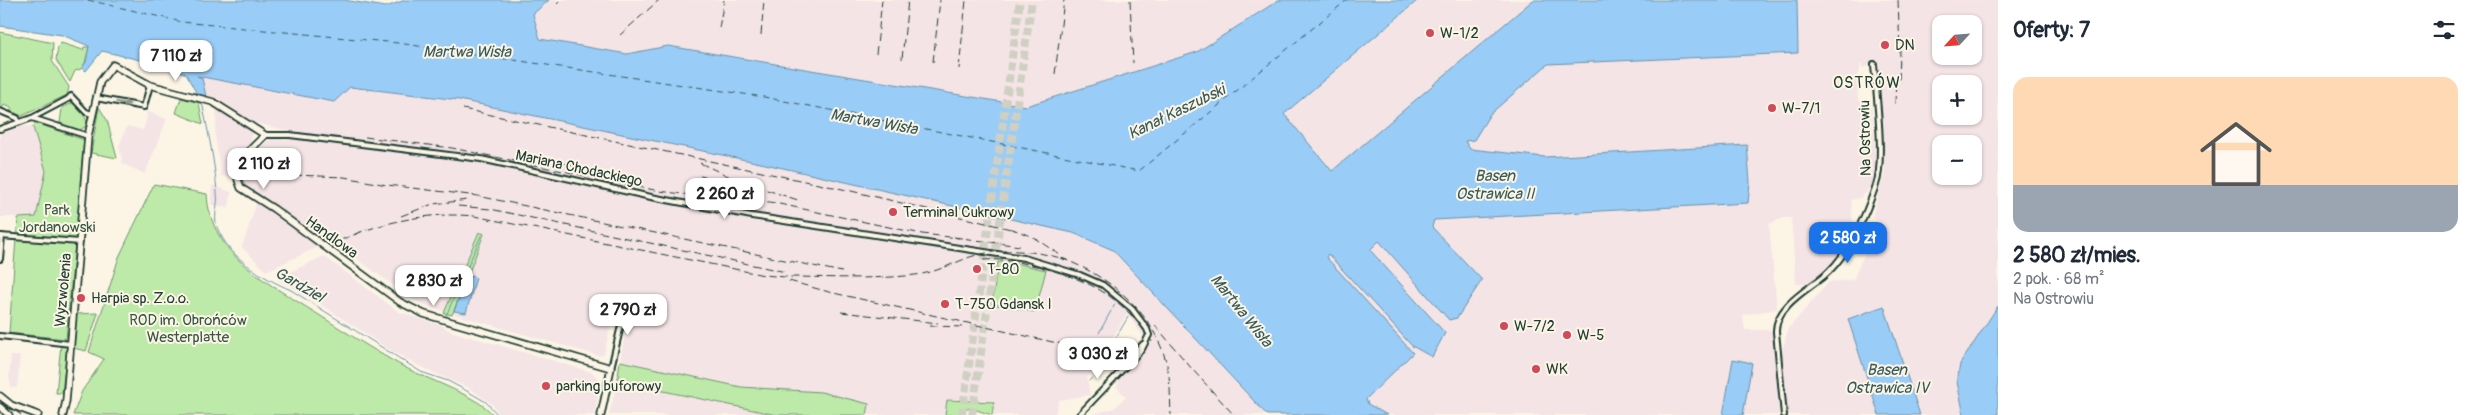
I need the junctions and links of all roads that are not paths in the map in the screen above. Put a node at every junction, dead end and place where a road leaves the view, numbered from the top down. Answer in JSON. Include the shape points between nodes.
{"nodes":[{"id":1,"x":1874,"y":64,"type":"dead end"},
{"id":2,"x":150,"y":84,"type":"junction"},
{"id":3,"x":96,"y":98,"type":"junction"},
{"id":4,"x":0,"y":111,"type":"edge"},
{"id":5,"x":92,"y":114,"type":"junction"},
{"id":6,"x":32,"y":118,"type":"junction"},
{"id":7,"x":19,"y":122,"type":"junction"},
{"id":8,"x":0,"y":129,"type":"edge"},
{"id":9,"x":265,"y":135,"type":"junction"},
{"id":10,"x":88,"y":136,"type":"junction"},
{"id":11,"x":1,"y":236,"type":"edge"},
{"id":12,"x":80,"y":242,"type":"junction"},
{"id":13,"x":0,"y":259,"type":"edge"},
{"id":14,"x":627,"y":300,"type":"dead end"},
{"id":15,"x":0,"y":336,"type":"edge"},
{"id":16,"x":71,"y":344,"type":"junction"},
{"id":17,"x":611,"y":368,"type":"junction"},
{"id":18,"x":0,"y":396,"type":"edge"},
{"id":19,"x":11,"y":405,"type":"junction"},
{"id":20,"x":0,"y":407,"type":"edge"},
{"id":21,"x":6,"y":414,"type":"edge"},
{"id":22,"x":38,"y":415,"type":"edge"},
{"id":23,"x":63,"y":415,"type":"edge"},
{"id":24,"x":601,"y":415,"type":"edge"},
{"id":25,"x":1079,"y":415,"type":"edge"},
{"id":26,"x":1784,"y":415,"type":"edge"}],
"edges":[{"from":1,"to":26,"type":"street","name":"Na Ostrowiu","via":[[1880,176],[1842,257],[1777,321]]},
{"from":3,"to":2,"type":"street","one_way":true,"via":[[144,107]]},
{"from":2,"to":3,"type":"street","name":"Wyzwolenia","via":[[113,65],[100,82]]},
{"from":2,"to":9,"type":"street","via":[[207,100]]},
{"from":3,"to":5,"type":"street","name":"Wyzwolenia"},
{"from":4,"to":7,"type":"street"},
{"from":5,"to":6,"type":"street","via":[[71,96]]},
{"from":5,"to":10,"type":"street","name":"Wyzwolenia"},
{"from":6,"to":7,"type":"street"},
{"from":6,"to":10,"type":"street"},
{"from":7,"to":8,"type":"street"},
{"from":9,"to":17,"type":"street","name":"Handlowa","via":[[243,157],[238,180],[240,185],[400,302],[415,311]]},
{"from":9,"to":25,"type":"street","name":"Mariana Chodackiego","via":[[290,135],[481,159],[752,216],[1024,258],[1080,275],[1109,289],[1128,305],[1149,335]]},
{"from":10,"to":12,"type":"street","name":"Wyzwolenia"},
{"from":11,"to":12,"type":"street"},
{"from":11,"to":13,"type":"street"},
{"from":12,"to":16,"type":"street","name":"Wyzwolenia"},
{"from":14,"to":17,"type":"street"},
{"from":15,"to":16,"type":"street"},
{"from":16,"to":23,"type":"street","name":"Wyzwolenia"},
{"from":17,"to":24,"type":"street"},
{"from":18,"to":19,"type":"street"},
{"from":19,"to":21,"type":"street"},
{"from":19,"to":22,"type":"street"},
{"from":20,"to":21,"type":"street"}]}
